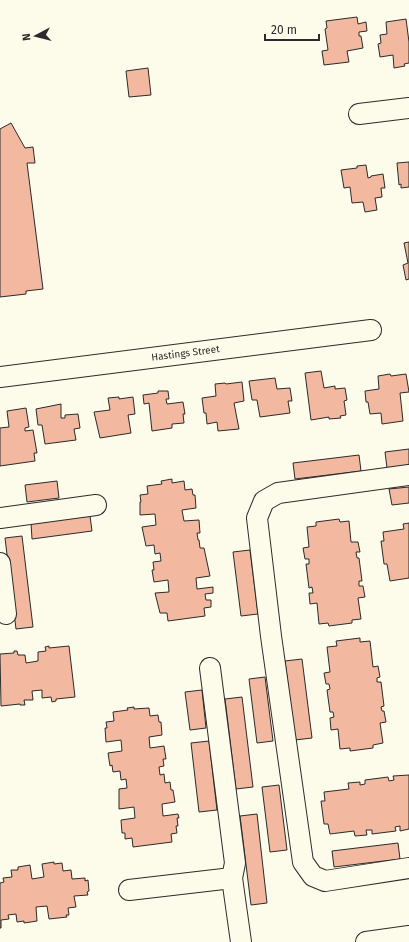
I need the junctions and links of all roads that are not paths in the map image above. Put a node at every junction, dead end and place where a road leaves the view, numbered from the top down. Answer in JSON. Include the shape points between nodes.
{"nodes":[{"id":1,"x":409,"y":108,"type":"edge"},
{"id":2,"x":359,"y":114,"type":"dead end"},
{"id":3,"x":371,"y":330,"type":"dead end"},
{"id":4,"x":0,"y":377,"type":"edge"},
{"id":5,"x":409,"y":475,"type":"edge"},
{"id":6,"x":96,"y":505,"type":"dead end"},
{"id":7,"x":0,"y":518,"type":"edge"},
{"id":8,"x":0,"y":563,"type":"edge"},
{"id":9,"x":6,"y":614,"type":"dead end"},
{"id":10,"x":210,"y":668,"type":"dead end"},
{"id":11,"x":409,"y":868,"type":"edge"},
{"id":12,"x":232,"y":878,"type":"junction"},
{"id":13,"x":130,"y":890,"type":"dead end"},
{"id":14,"x":409,"y":936,"type":"edge"},
{"id":15,"x":375,"y":941,"type":"edge"},
{"id":16,"x":241,"y":942,"type":"edge"}],
"edges":[{"from":1,"to":2,"type":"street"},
{"from":3,"to":4,"type":"street","name":"Hastings Street"},
{"from":5,"to":11,"type":"street","via":[[278,493],[264,501],[257,518],[271,636],[304,862],[313,876],[325,881]]},
{"from":6,"to":7,"type":"street"},
{"from":8,"to":9,"type":"street"},
{"from":10,"to":12,"type":"street","via":[[235,863]]},
{"from":12,"to":13,"type":"street"},
{"from":12,"to":16,"type":"street"},
{"from":14,"to":15,"type":"street"}]}
